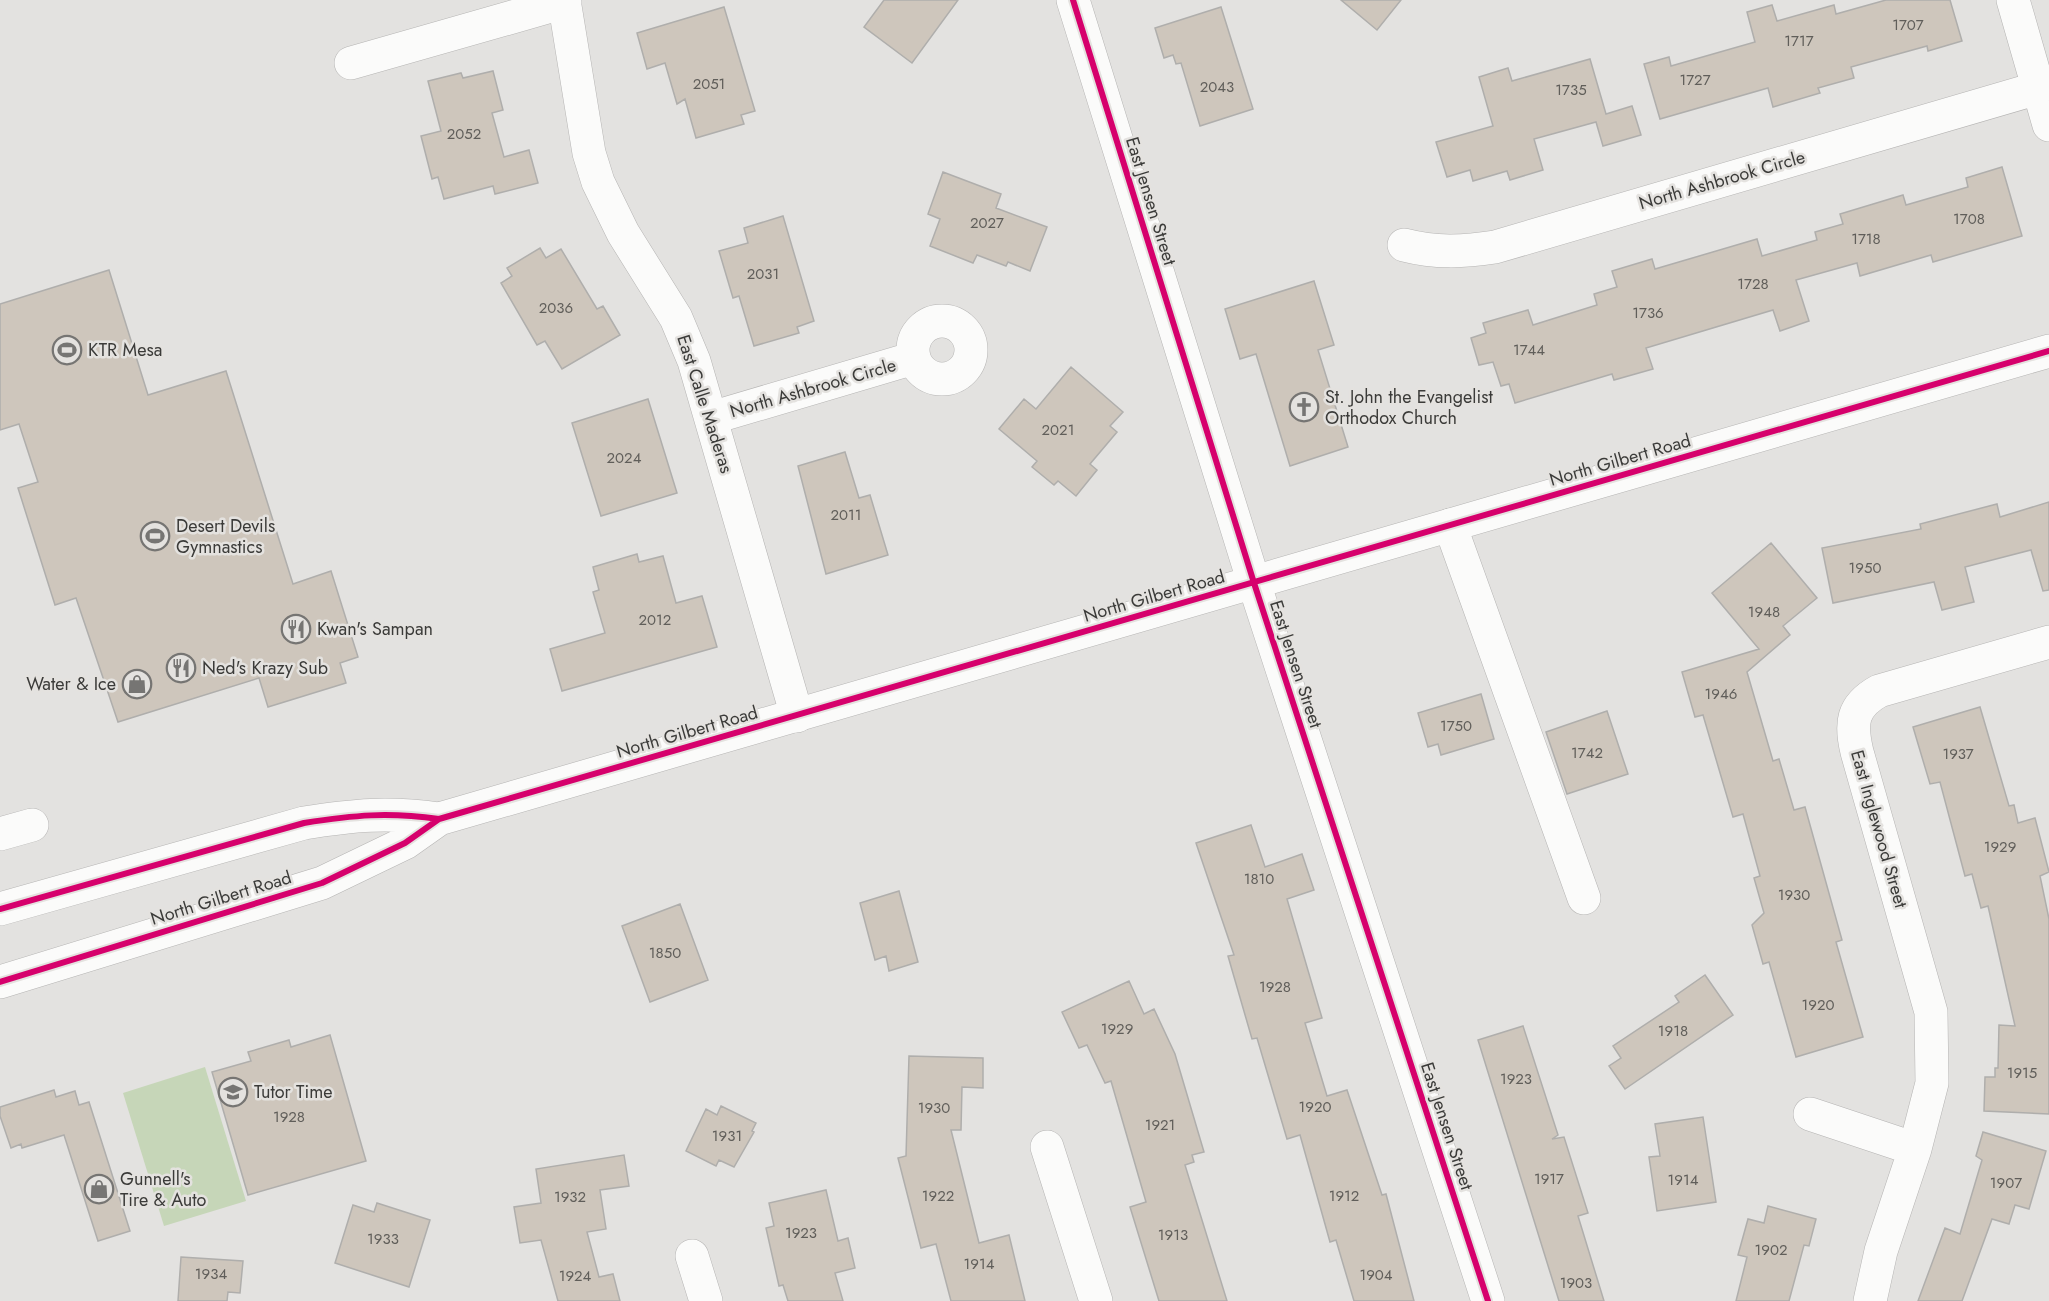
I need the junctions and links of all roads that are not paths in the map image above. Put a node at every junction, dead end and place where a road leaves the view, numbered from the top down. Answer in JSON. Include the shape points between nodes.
{"nodes":[{"id":1,"x":1073,"y":0,"type":"edge"},
{"id":2,"x":2013,"y":0,"type":"edge"},
{"id":3,"x":565,"y":1,"type":"edge"},
{"id":4,"x":351,"y":63,"type":"dead end"},
{"id":5,"x":2038,"y":88,"type":"junction"},
{"id":6,"x":2049,"y":125,"type":"edge"},
{"id":7,"x":1404,"y":244,"type":"dead end"},
{"id":8,"x":2049,"y":351,"type":"edge"},
{"id":9,"x":914,"y":358,"type":"dead end"},
{"id":10,"x":711,"y":418,"type":"junction"},
{"id":11,"x":1450,"y":525,"type":"junction"},
{"id":12,"x":1254,"y":583,"type":"junction"},
{"id":13,"x":2049,"y":642,"type":"edge"},
{"id":14,"x":796,"y":716,"type":"junction"},
{"id":15,"x":439,"y":819,"type":"junction"},
{"id":16,"x":32,"y":825,"type":"dead end"},
{"id":17,"x":0,"y":834,"type":"edge"},
{"id":18,"x":1584,"y":898,"type":"dead end"},
{"id":19,"x":0,"y":909,"type":"edge"},
{"id":20,"x":0,"y":982,"type":"edge"},
{"id":21,"x":1810,"y":1114,"type":"dead end"},
{"id":22,"x":1047,"y":1148,"type":"dead end"},
{"id":23,"x":1915,"y":1149,"type":"junction"},
{"id":24,"x":692,"y":1256,"type":"dead end"},
{"id":25,"x":706,"y":1301,"type":"edge"},
{"id":26,"x":1096,"y":1301,"type":"edge"},
{"id":27,"x":1488,"y":1301,"type":"edge"},
{"id":28,"x":1870,"y":1301,"type":"edge"}],
"edges":[{"from":1,"to":12,"type":"street","name":"East Jensen Street"},
{"from":2,"to":5,"type":"street"},
{"from":3,"to":4,"type":"street"},
{"from":3,"to":10,"type":"street","name":"East Calle Maderas","via":[[589,153],[598,182],[614,217],[676,318]]},
{"from":5,"to":6,"type":"street"},
{"from":5,"to":7,"type":"street","name":"North Ashbrook Circle","via":[[1495,247],[1448,252]]},
{"from":8,"to":11,"type":"street","name":"North Gilbert Road"},
{"from":9,"to":10,"type":"street","name":"North Ashbrook Circle"},
{"from":10,"to":14,"type":"street","name":"East Calle Maderas"},
{"from":11,"to":12,"type":"street","name":"North Gilbert Road"},
{"from":11,"to":18,"type":"street"},
{"from":12,"to":14,"type":"street","name":"North Gilbert Road"},
{"from":12,"to":27,"type":"street","name":"East Jensen Street"},
{"from":13,"to":23,"type":"street","name":"East Inglewood Street","via":[[1886,689],[1857,708],[1857,752],[1931,1012],[1932,1083]]},
{"from":14,"to":15,"type":"street","name":"North Gilbert Road"},
{"from":15,"to":19,"type":"street","name":"North Gilbert Road","via":[[395,813],[304,823]]},
{"from":15,"to":20,"type":"street","name":"North Gilbert Road","via":[[405,843],[322,884]]},
{"from":16,"to":17,"type":"street"},
{"from":21,"to":23,"type":"street"},
{"from":22,"to":26,"type":"street"},
{"from":23,"to":28,"type":"street","name":"East Inglewood Street","via":[[1881,1251]]},
{"from":24,"to":25,"type":"street"}]}
